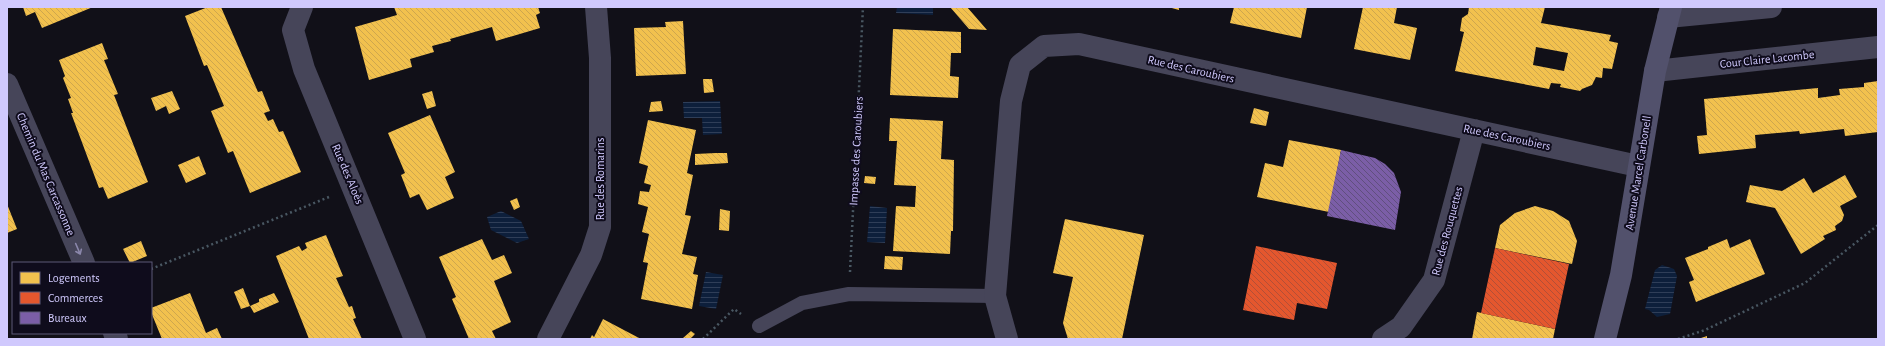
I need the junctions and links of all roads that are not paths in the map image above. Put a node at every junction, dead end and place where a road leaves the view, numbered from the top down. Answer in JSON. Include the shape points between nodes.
{"nodes":[{"id":1,"x":302,"y":7,"type":"edge"},
{"id":2,"x":596,"y":7,"type":"edge"},
{"id":3,"x":1771,"y":7,"type":"edge"},
{"id":4,"x":1669,"y":12,"type":"edge"},
{"id":5,"x":1878,"y":47,"type":"edge"},
{"id":6,"x":1655,"y":71,"type":"junction"},
{"id":7,"x":7,"y":84,"type":"edge"},
{"id":8,"x":1474,"y":130,"type":"junction"},
{"id":9,"x":1638,"y":166,"type":"junction"},
{"id":10,"x":84,"y":262,"type":"edge"},
{"id":11,"x":995,"y":296,"type":"junction"},
{"id":12,"x":759,"y":326,"type":"road end"},
{"id":13,"x":415,"y":339,"type":"edge"},
{"id":14,"x":548,"y":339,"type":"edge"},
{"id":15,"x":1007,"y":339,"type":"edge"},
{"id":16,"x":1383,"y":339,"type":"edge"},
{"id":17,"x":1605,"y":339,"type":"edge"}],
"edges":[{"from":1,"to":13,"type":"street","name":"Rue des Aloès","via":[[293,30],[304,70]]},
{"from":2,"to":14,"type":"street","name":"Rue des Romarins","via":[[600,58],[600,227],[591,254]]},
{"from":3,"to":4,"type":"street"},
{"from":4,"to":6,"type":"street","name":"Avenue Marcel Carbonell"},
{"from":5,"to":6,"type":"street","name":"Cour Claire Lacombe"},
{"from":6,"to":9,"type":"street","name":"Avenue Marcel Carbonell"},
{"from":7,"to":10,"type":"street","name":"Chemin du Mas Carcassonne","one_way":true},
{"from":8,"to":9,"type":"street","name":"Rue des Caroubiers"},
{"from":8,"to":11,"type":"street","name":"Rue des Caroubiers","via":[[1079,44],[1044,46],[1020,65],[1011,101]]},
{"from":8,"to":16,"type":"street","name":"Rue des Rouquettes","via":[[1434,280],[1401,327]]},
{"from":9,"to":17,"type":"street","name":"Avenue Marcel Carbonell","via":[[1621,275]]},
{"from":11,"to":12,"type":"lane","via":[[849,294],[802,303]]},
{"from":11,"to":15,"type":"street","name":"Rue des Caroubiers"}]}
